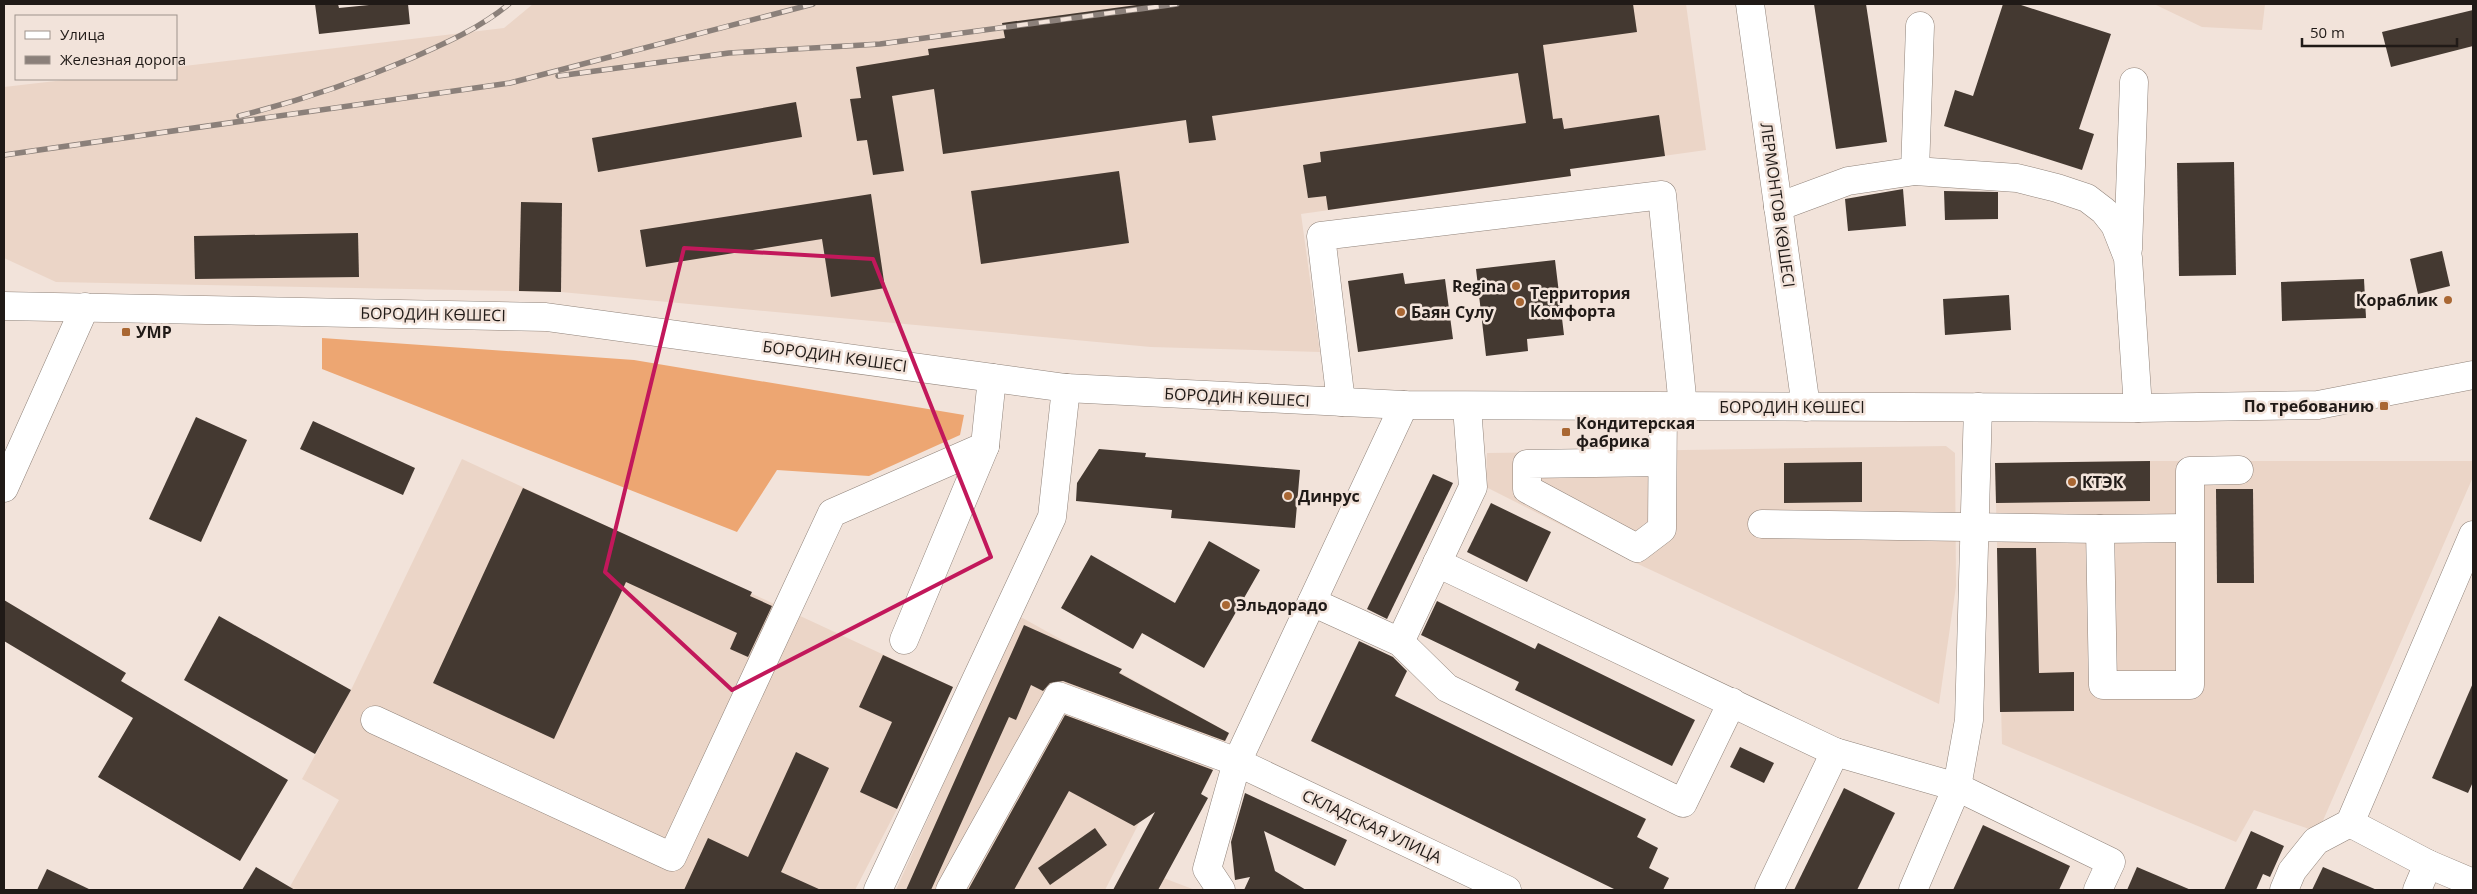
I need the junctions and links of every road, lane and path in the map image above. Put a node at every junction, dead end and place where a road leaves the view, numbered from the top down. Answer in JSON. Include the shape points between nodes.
{"nodes":[{"id":1,"x":1750,"y":4,"type":"edge"},
{"id":2,"x":1920,"y":26,"type":"dead end"},
{"id":3,"x":2134,"y":82,"type":"dead end"},
{"id":4,"x":1915,"y":171,"type":"junction"},
{"id":5,"x":1778,"y":207,"type":"junction"},
{"id":6,"x":2128,"y":258,"type":"junction"},
{"id":7,"x":4,"y":306,"type":"edge"},
{"id":8,"x":85,"y":306,"type":"junction"},
{"id":9,"x":2473,"y":375,"type":"edge"},
{"id":10,"x":992,"y":378,"type":"junction"},
{"id":11,"x":1066,"y":388,"type":"junction"},
{"id":12,"x":1341,"y":402,"type":"junction"},
{"id":13,"x":1404,"y":405,"type":"junction"},
{"id":14,"x":1468,"y":407,"type":"junction"},
{"id":15,"x":1673,"y":407,"type":"junction"},
{"id":16,"x":1806,"y":407,"type":"junction"},
{"id":17,"x":1978,"y":407,"type":"junction"},
{"id":18,"x":2138,"y":408,"type":"junction"},
{"id":19,"x":985,"y":446,"type":"junction"},
{"id":20,"x":1662,"y":462,"type":"junction"},
{"id":21,"x":2239,"y":470,"type":"dead end"},
{"id":22,"x":4,"y":488,"type":"edge"},
{"id":23,"x":1762,"y":524,"type":"dead end"},
{"id":24,"x":1974,"y":527,"type":"junction"},
{"id":25,"x":2189,"y":528,"type":"junction"},
{"id":26,"x":2100,"y":529,"type":"junction"},
{"id":27,"x":2473,"y":535,"type":"edge"},
{"id":28,"x":1437,"y":563,"type":"junction"},
{"id":29,"x":1312,"y":602,"type":"junction"},
{"id":30,"x":904,"y":640,"type":"dead end"},
{"id":31,"x":1400,"y":642,"type":"junction"},
{"id":32,"x":1732,"y":702,"type":"junction"},
{"id":33,"x":376,"y":720,"type":"dead end"},
{"id":34,"x":1835,"y":752,"type":"junction"},
{"id":35,"x":1237,"y":762,"type":"junction"},
{"id":36,"x":1957,"y":787,"type":"junction"},
{"id":37,"x":2350,"y":823,"type":"junction"},
{"id":38,"x":2428,"y":864,"type":"junction"},
{"id":39,"x":2473,"y":883,"type":"edge"},
{"id":40,"x":1219,"y":889,"type":"edge"},
{"id":41,"x":878,"y":890,"type":"edge"},
{"id":42,"x":950,"y":890,"type":"edge"},
{"id":43,"x":1507,"y":890,"type":"edge"},
{"id":44,"x":1769,"y":890,"type":"edge"},
{"id":45,"x":1913,"y":890,"type":"edge"},
{"id":46,"x":2098,"y":890,"type":"edge"},
{"id":47,"x":2284,"y":890,"type":"edge"},
{"id":48,"x":2417,"y":890,"type":"edge"}],
"edges":[{"from":1,"to":5,"type":"street","name":"ЛЕРМОНТОВ КӨШЕСІ"},
{"from":2,"to":4,"type":"street"},
{"from":3,"to":6,"type":"street"},
{"from":4,"to":5,"type":"street","via":[[1848,181]]},
{"from":4,"to":6,"type":"street","via":[[2017,178],[2087,198],[2115,224]]},
{"from":5,"to":16,"type":"street","name":"ЛЕРМОНТОВ КӨШЕСІ"},
{"from":6,"to":18,"type":"street"},
{"from":7,"to":8,"type":"street","name":"БОРОДИН КӨШЕСІ"},
{"from":8,"to":10,"type":"street","name":"БОРОДИН КӨШЕСІ","via":[[546,317]]},
{"from":8,"to":22,"type":"street"},
{"from":9,"to":18,"type":"street","name":"БОРОДИН КӨШЕСІ","via":[[2318,405]]},
{"from":10,"to":11,"type":"street","name":"БОРОДИН КӨШЕСІ"},
{"from":10,"to":19,"type":"street"},
{"from":11,"to":12,"type":"street","name":"БОРОДИН КӨШЕСІ"},
{"from":11,"to":41,"type":"street","via":[[1052,517]]},
{"from":12,"to":13,"type":"street","name":"БОРОДИН КӨШЕСІ"},
{"from":12,"to":15,"type":"street","via":[[1321,236],[1662,195]]},
{"from":13,"to":14,"type":"street","name":"БОРОДИН КӨШЕСІ"},
{"from":13,"to":29,"type":"street"},
{"from":14,"to":15,"type":"street","name":"БОРОДИН КӨШЕСІ"},
{"from":14,"to":28,"type":"street","via":[[1472,487]]},
{"from":15,"to":16,"type":"street","name":"БОРОДИН КӨШЕСІ"},
{"from":15,"to":20,"type":"street"},
{"from":16,"to":17,"type":"street","name":"БОРОДИН КӨШЕСІ"},
{"from":17,"to":18,"type":"street","name":"БОРОДИН КӨШЕСІ"},
{"from":17,"to":24,"type":"street"},
{"from":19,"to":30,"type":"street"},
{"from":19,"to":33,"type":"street","via":[[832,513],[672,857]]},
{"from":20,"to":20,"type":"street","via":[[1662,528],[1637,548],[1527,489],[1528,464]]},
{"from":21,"to":25,"type":"street","via":[[2190,471]]},
{"from":23,"to":24,"type":"street"},
{"from":24,"to":26,"type":"street"},
{"from":24,"to":36,"type":"street","via":[[1970,720]]},
{"from":25,"to":26,"type":"street"},
{"from":25,"to":26,"type":"street","via":[[2190,685],[2103,685]]},
{"from":27,"to":37,"type":"street"},
{"from":28,"to":31,"type":"street"},
{"from":28,"to":32,"type":"street"},
{"from":29,"to":31,"type":"street"},
{"from":29,"to":35,"type":"street"},
{"from":31,"to":32,"type":"street","via":[[1447,688],[1683,803]]},
{"from":32,"to":34,"type":"street"},
{"from":34,"to":36,"type":"street"},
{"from":34,"to":44,"type":"street"},
{"from":35,"to":40,"type":"street","via":[[1207,868]]},
{"from":35,"to":42,"type":"street","name":"СКЛАДСКАЯ УЛИЦА","via":[[1058,696]]},
{"from":35,"to":43,"type":"street","name":"СКЛАДСКАЯ УЛИЦА"},
{"from":36,"to":45,"type":"street"},
{"from":36,"to":46,"type":"street","via":[[2111,862]]},
{"from":37,"to":38,"type":"street"},
{"from":37,"to":47,"type":"street","via":[[2316,841],[2292,871]]},
{"from":38,"to":39,"type":"street"},
{"from":38,"to":48,"type":"street"}]}
